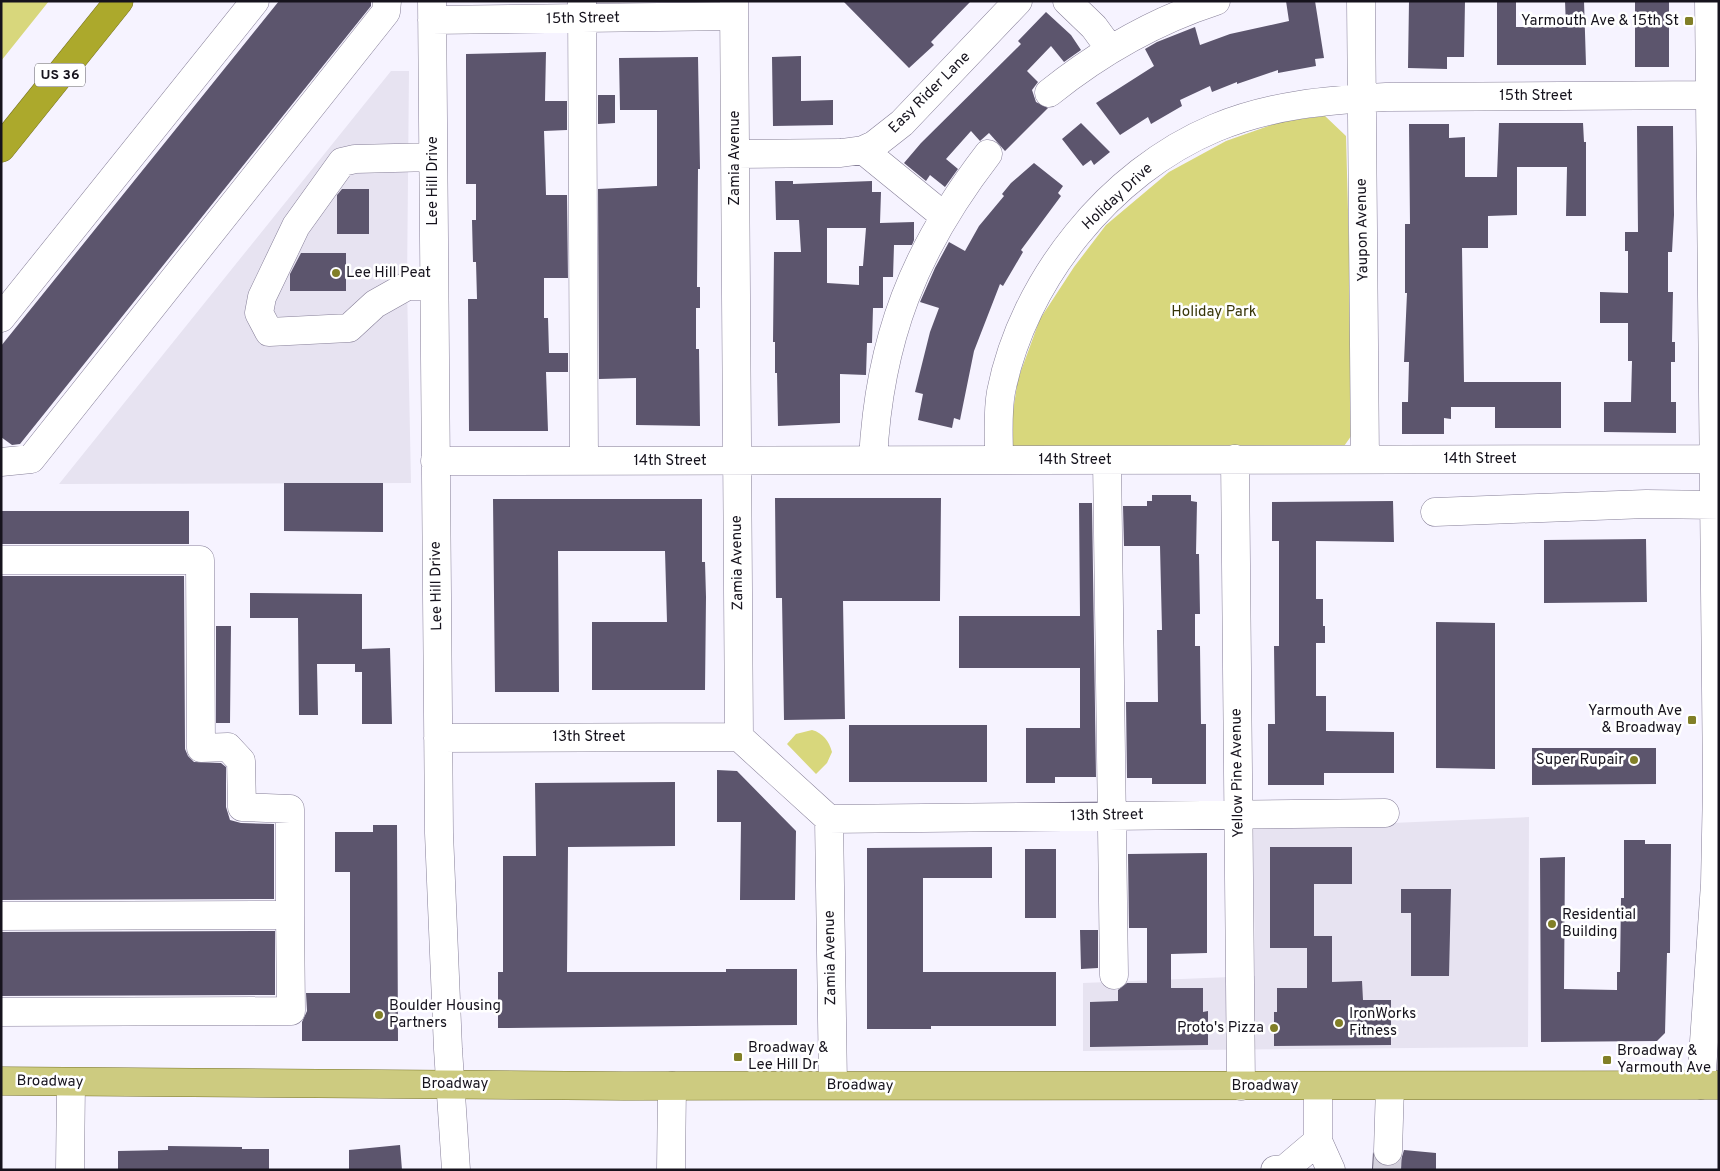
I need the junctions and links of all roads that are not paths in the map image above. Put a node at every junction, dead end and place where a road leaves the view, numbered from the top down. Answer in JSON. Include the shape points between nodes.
{"nodes":[{"id":1,"x":120,"y":1,"type":"edge"},
{"id":2,"x":255,"y":1,"type":"edge"},
{"id":3,"x":387,"y":1,"type":"edge"},
{"id":4,"x":1018,"y":1,"type":"edge"},
{"id":5,"x":1067,"y":1,"type":"edge"},
{"id":6,"x":1216,"y":1,"type":"edge"},
{"id":7,"x":1361,"y":1,"type":"edge"},
{"id":8,"x":1709,"y":1,"type":"edge"},
{"id":9,"x":734,"y":9,"type":"edge"},
{"id":10,"x":582,"y":10,"type":"edge"},
{"id":11,"x":432,"y":11,"type":"edge"},
{"id":12,"x":1110,"y":49,"type":"junction"},
{"id":13,"x":1049,"y":94,"type":"dead end"},
{"id":14,"x":1710,"y":94,"type":"junction"},
{"id":15,"x":1361,"y":98,"type":"junction"},
{"id":16,"x":1,"y":148,"type":"edge"},
{"id":17,"x":863,"y":150,"type":"junction"},
{"id":18,"x":735,"y":154,"type":"junction"},
{"id":19,"x":988,"y":154,"type":"dead end"},
{"id":20,"x":433,"y":157,"type":"junction"},
{"id":21,"x":944,"y":216,"type":"junction"},
{"id":22,"x":434,"y":286,"type":"junction"},
{"id":23,"x":1,"y":318,"type":"edge"},
{"id":24,"x":1714,"y":459,"type":"junction"},
{"id":25,"x":737,"y":460,"type":"junction"},
{"id":26,"x":873,"y":460,"type":"junction"},
{"id":27,"x":998,"y":460,"type":"junction"},
{"id":28,"x":1107,"y":460,"type":"junction"},
{"id":29,"x":1235,"y":460,"type":"junction"},
{"id":30,"x":1365,"y":460,"type":"junction"},
{"id":31,"x":435,"y":461,"type":"junction"},
{"id":32,"x":584,"y":461,"type":"junction"},
{"id":33,"x":1,"y":462,"type":"edge"},
{"id":34,"x":1717,"y":505,"type":"edge"},
{"id":35,"x":1435,"y":512,"type":"dead end"},
{"id":36,"x":1,"y":560,"type":"edge"},
{"id":37,"x":739,"y":737,"type":"junction"},
{"id":38,"x":438,"y":738,"type":"junction"},
{"id":39,"x":1718,"y":786,"type":"edge"},
{"id":40,"x":1385,"y":812,"type":"dead end"},
{"id":41,"x":1238,"y":814,"type":"junction"},
{"id":42,"x":1113,"y":816,"type":"junction"},
{"id":43,"x":830,"y":819,"type":"junction"},
{"id":44,"x":1,"y":916,"type":"edge"},
{"id":45,"x":290,"y":916,"type":"junction"},
{"id":46,"x":1114,"y":975,"type":"dead end"},
{"id":47,"x":1,"y":1012,"type":"edge"},
{"id":48,"x":1,"y":1082,"type":"edge"},
{"id":49,"x":71,"y":1082,"type":"junction"},
{"id":50,"x":450,"y":1084,"type":"junction"},
{"id":51,"x":833,"y":1085,"type":"junction"},
{"id":52,"x":1710,"y":1085,"type":"edge"},
{"id":53,"x":672,"y":1086,"type":"junction"},
{"id":54,"x":1240,"y":1086,"type":"junction"},
{"id":55,"x":1318,"y":1086,"type":"junction"},
{"id":56,"x":1390,"y":1086,"type":"junction"},
{"id":57,"x":1318,"y":1141,"type":"junction"},
{"id":58,"x":1388,"y":1151,"type":"tunnel mouth"},
{"id":59,"x":70,"y":1170,"type":"edge"},
{"id":60,"x":456,"y":1170,"type":"edge"},
{"id":61,"x":671,"y":1170,"type":"edge"},
{"id":62,"x":1275,"y":1170,"type":"edge"},
{"id":63,"x":1281,"y":1170,"type":"edge"},
{"id":64,"x":1331,"y":1170,"type":"edge"}],
"edges":[{"from":1,"to":16,"type":"highway","number":"US 36"},
{"from":2,"to":23,"type":"street"},
{"from":3,"to":33,"type":"street","via":[[386,12],[31,459]]},
{"from":4,"to":17,"type":"street","name":"Easy Rider Lane","via":[[898,127],[880,142]]},
{"from":5,"to":12,"type":"street","via":[[1094,27]]},
{"from":6,"to":12,"type":"street","via":[[1168,19]]},
{"from":7,"to":15,"type":"street","name":"Yaupon Avenue"},
{"from":8,"to":14,"type":"street"},
{"from":9,"to":10,"type":"street","name":"15th Street"},
{"from":9,"to":18,"type":"street","name":"Zamia Avenue"},
{"from":10,"to":11,"type":"street","name":"15th Street"},
{"from":10,"to":32,"type":"street"},
{"from":11,"to":20,"type":"street","name":"Lee Hill Drive"},
{"from":12,"to":13,"type":"street"},
{"from":14,"to":15,"type":"street","name":"15th Street"},
{"from":14,"to":24,"type":"street"},
{"from":15,"to":27,"type":"street","name":"Holiday Drive","via":[[1282,108],[1215,128],[1164,156],[1106,205],[1061,257],[1035,299],[1021,330],[1001,393]]},
{"from":15,"to":30,"type":"street","name":"Yaupon Avenue"},
{"from":17,"to":18,"type":"street","name":"Easy Rider Lane","via":[[827,154]]},
{"from":17,"to":21,"type":"street"},
{"from":18,"to":25,"type":"street","name":"Zamia Avenue"},
{"from":19,"to":21,"type":"street"},
{"from":20,"to":22,"type":"street","name":"Lee Hill Drive"},
{"from":20,"to":22,"type":"street","via":[[342,162],[296,226],[262,298],[259,313],[269,332],[349,328],[374,304],[407,286]]},
{"from":21,"to":26,"type":"street","via":[[913,275],[895,323],[878,395]]},
{"from":22,"to":31,"type":"street","name":"Lee Hill Drive"},
{"from":24,"to":30,"type":"street","name":"14th Street"},
{"from":24,"to":34,"type":"street"},
{"from":25,"to":26,"type":"street","name":"14th Street"},
{"from":25,"to":32,"type":"street","name":"14th Street"},
{"from":25,"to":37,"type":"street","name":"Zamia Avenue"},
{"from":26,"to":27,"type":"street","name":"14th Street"},
{"from":27,"to":28,"type":"street","name":"14th Street"},
{"from":28,"to":29,"type":"street","name":"14th Street"},
{"from":28,"to":42,"type":"street"},
{"from":29,"to":30,"type":"street","name":"14th Street"},
{"from":29,"to":41,"type":"street","name":"Yellow Pine Avenue"},
{"from":31,"to":32,"type":"street","name":"14th Street"},
{"from":31,"to":38,"type":"street","name":"Lee Hill Drive"},
{"from":34,"to":35,"type":"street","via":[[1654,504]]},
{"from":34,"to":39,"type":"street"},
{"from":36,"to":45,"type":"street","via":[[200,560],[201,748],[228,747],[241,761],[242,807],[290,809]]},
{"from":37,"to":38,"type":"street","name":"13th Street"},
{"from":37,"to":43,"type":"street"},
{"from":38,"to":50,"type":"street","name":"Lee Hill Drive"},
{"from":39,"to":52,"type":"street"},
{"from":40,"to":41,"type":"street","name":"13th Street"},
{"from":41,"to":42,"type":"street","name":"13th Street"},
{"from":41,"to":54,"type":"street","name":"Yellow Pine Avenue"},
{"from":42,"to":43,"type":"street","name":"13th Street"},
{"from":42,"to":46,"type":"street"},
{"from":43,"to":51,"type":"street","name":"Zamia Avenue"},
{"from":44,"to":45,"type":"street"},
{"from":45,"to":47,"type":"street","via":[[291,1011]]},
{"from":48,"to":49,"type":"main road","name":"Broadway"},
{"from":49,"to":50,"type":"main road","name":"Broadway"},
{"from":49,"to":59,"type":"street"},
{"from":50,"to":53,"type":"main road","name":"Broadway"},
{"from":50,"to":60,"type":"street","name":"Lee Hill Drive"},
{"from":51,"to":53,"type":"main road","name":"Broadway"},
{"from":51,"to":54,"type":"main road","name":"Broadway"},
{"from":52,"to":56,"type":"main road","name":"Broadway"},
{"from":53,"to":61,"type":"street"},
{"from":54,"to":55,"type":"main road","name":"Broadway"},
{"from":55,"to":56,"type":"main road","name":"Broadway"},
{"from":55,"to":57,"type":"street"},
{"from":56,"to":58,"type":"street"},
{"from":57,"to":63,"type":"street"},
{"from":57,"to":64,"type":"street"},
{"from":62,"to":63,"type":"street"}]}
